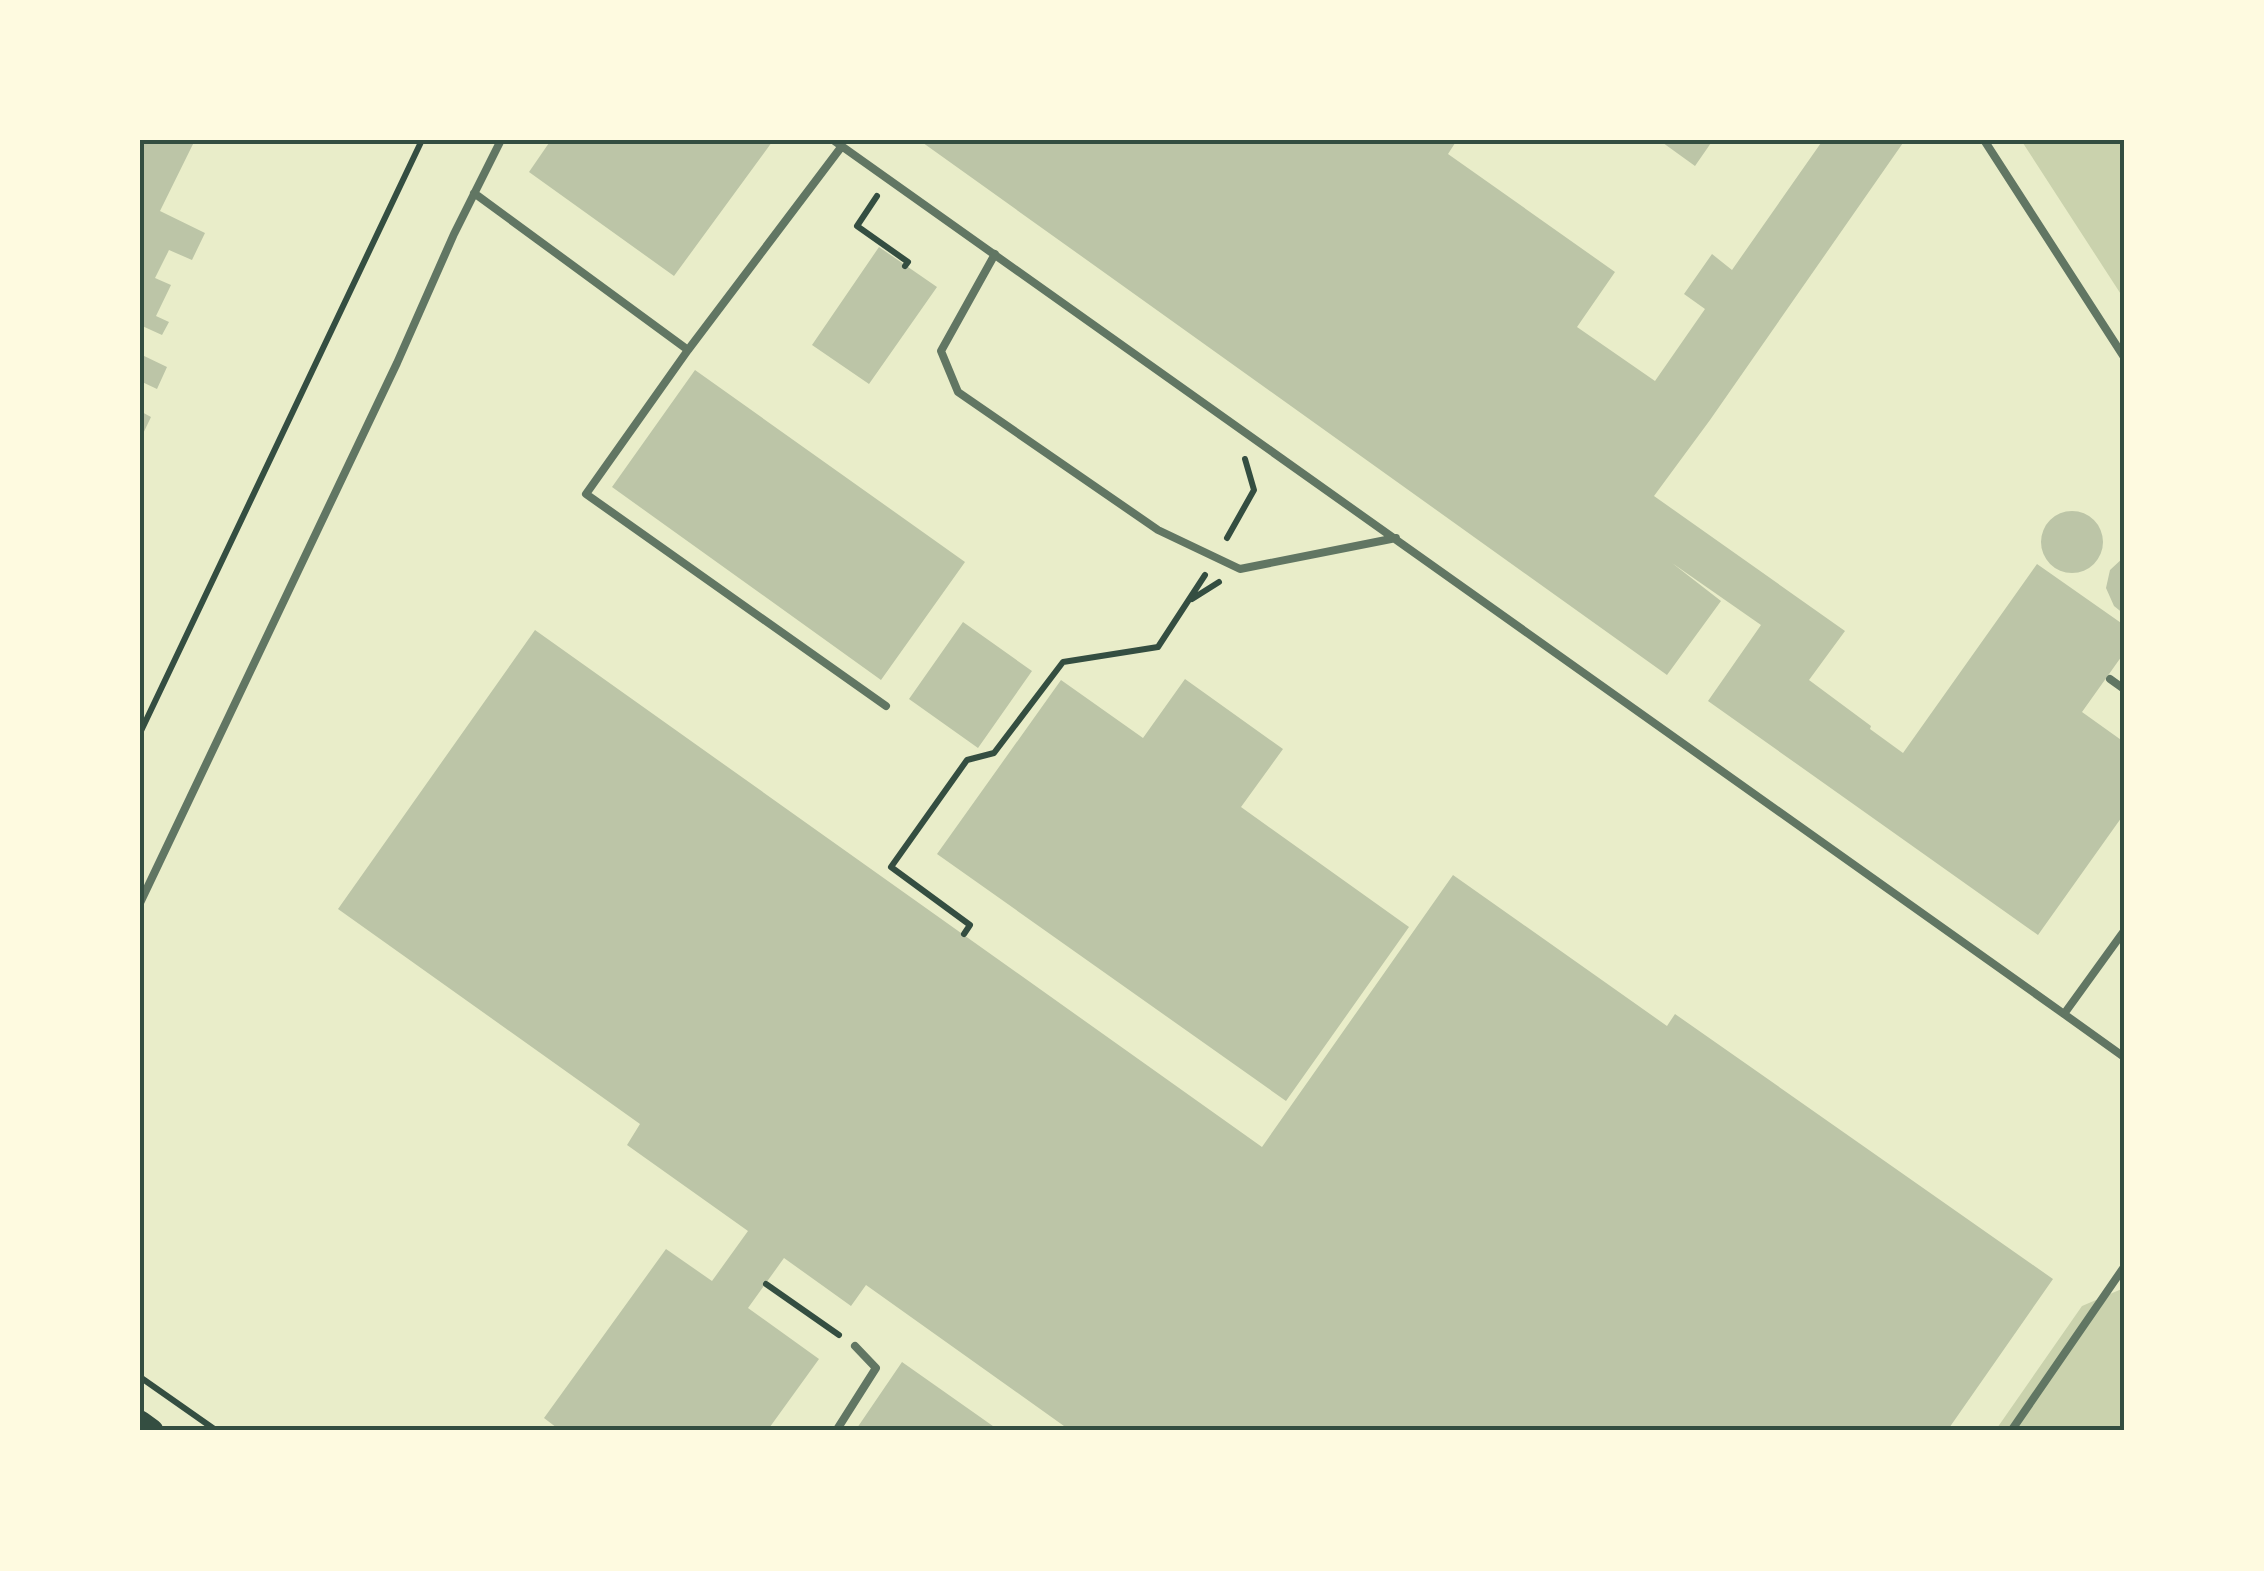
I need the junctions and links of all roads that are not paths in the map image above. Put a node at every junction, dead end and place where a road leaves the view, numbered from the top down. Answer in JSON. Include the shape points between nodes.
{"nodes":[{"id":1,"x":501,"y":140,"type":"edge"},
{"id":2,"x":833,"y":140,"type":"edge"},
{"id":3,"x":1984,"y":140,"type":"edge"},
{"id":4,"x":842,"y":146,"type":"junction"},
{"id":5,"x":474,"y":193,"type":"junction"},
{"id":6,"x":995,"y":254,"type":"junction"},
{"id":7,"x":688,"y":350,"type":"junction"},
{"id":8,"x":2124,"y":357,"type":"edge"},
{"id":9,"x":1396,"y":538,"type":"junction"},
{"id":10,"x":2110,"y":678,"type":"dead end"},
{"id":11,"x":2124,"y":689,"type":"edge"},
{"id":12,"x":886,"y":706,"type":"dead end"},
{"id":13,"x":140,"y":902,"type":"edge"},
{"id":14,"x":2124,"y":930,"type":"edge"},
{"id":15,"x":2064,"y":1014,"type":"junction"},
{"id":16,"x":2124,"y":1057,"type":"edge"},
{"id":17,"x":2124,"y":1267,"type":"edge"},
{"id":18,"x":855,"y":1346,"type":"road end"},
{"id":19,"x":140,"y":1424,"type":"edge"},
{"id":20,"x":151,"y":1431,"type":"edge"},
{"id":21,"x":836,"y":1431,"type":"edge"},
{"id":22,"x":2012,"y":1431,"type":"edge"}],
"edges":[{"from":1,"to":5,"type":"lane"},
{"from":2,"to":4,"type":"lane"},
{"from":3,"to":8,"type":"lane"},
{"from":4,"to":6,"type":"lane"},
{"from":4,"to":7,"type":"lane"},
{"from":5,"to":7,"type":"lane"},
{"from":5,"to":13,"type":"lane"},
{"from":6,"to":9,"type":"lane"},
{"from":6,"to":9,"type":"lane","via":[[940,351],[958,392],[1158,530],[1240,568]]},
{"from":7,"to":12,"type":"lane","via":[[586,494]]},
{"from":9,"to":15,"type":"lane"},
{"from":10,"to":11,"type":"lane"},
{"from":14,"to":15,"type":"lane"},
{"from":15,"to":16,"type":"lane"},
{"from":17,"to":22,"type":"lane"},
{"from":18,"to":21,"type":"lane","via":[[876,1368]]},
{"from":19,"to":20,"type":"main road"}]}
